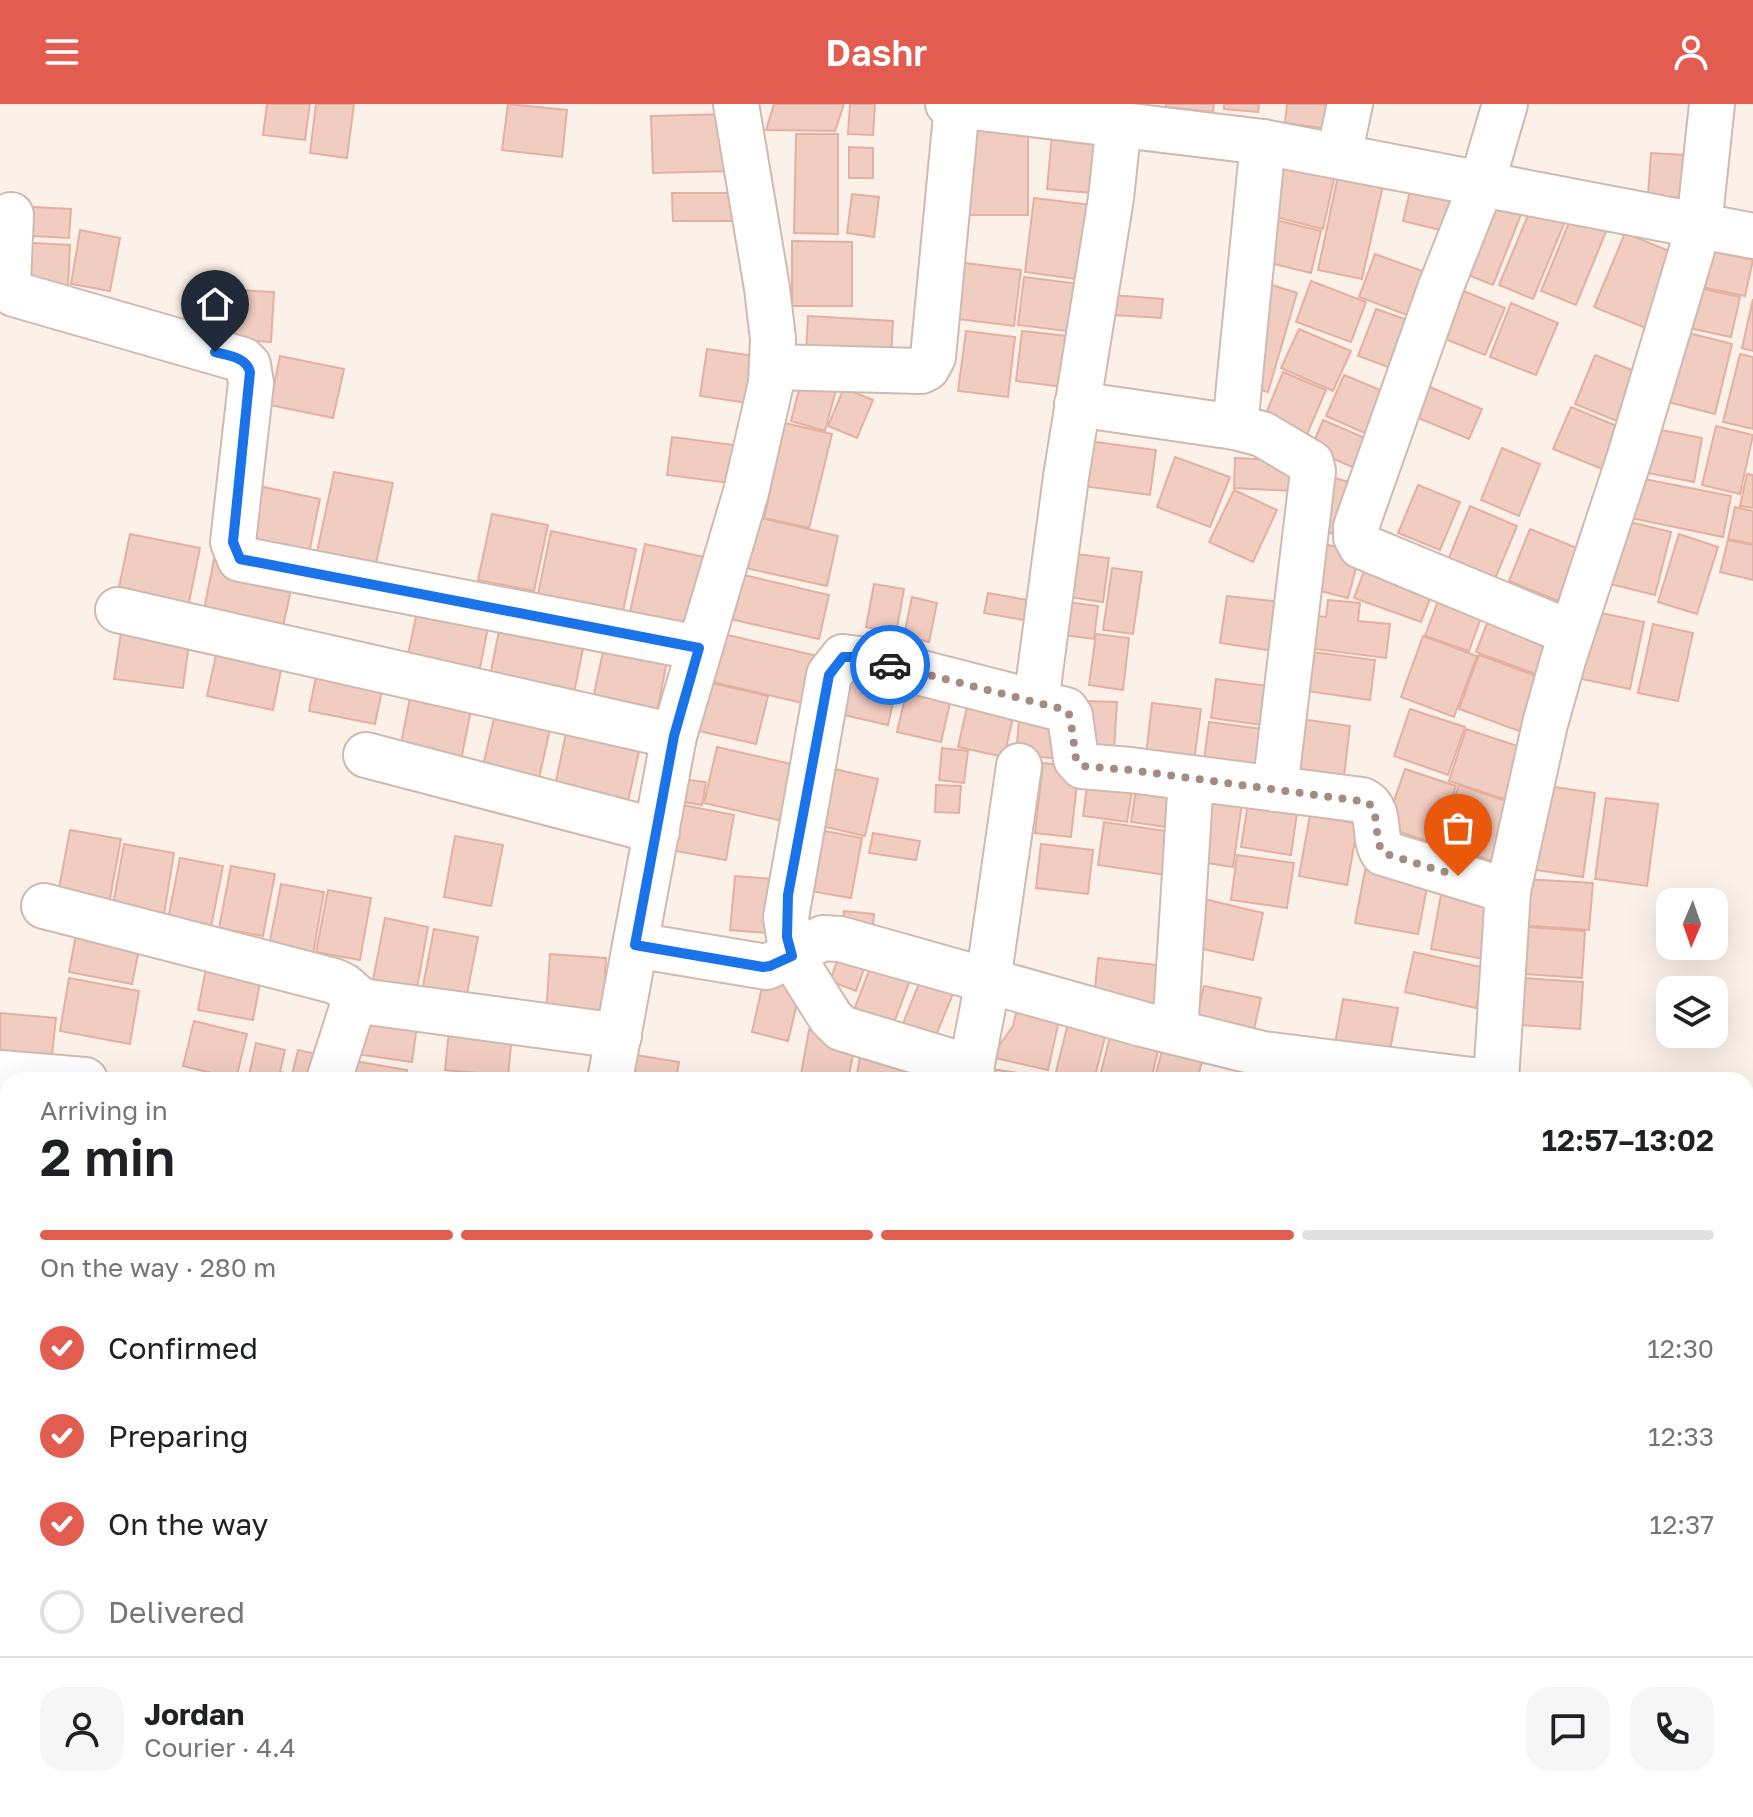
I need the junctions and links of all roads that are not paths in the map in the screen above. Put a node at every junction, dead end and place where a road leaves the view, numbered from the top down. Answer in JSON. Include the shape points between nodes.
{"nodes":[{"id":1,"x":736,"y":104,"type":"edge"},
{"id":2,"x":948,"y":104,"type":"edge"},
{"id":3,"x":1350,"y":104,"type":"edge"},
{"id":4,"x":1505,"y":104,"type":"edge"},
{"id":5,"x":1712,"y":104,"type":"edge"},
{"id":6,"x":957,"y":105,"type":"edge"},
{"id":7,"x":1213,"y":120,"type":"edge"},
{"id":8,"x":1119,"y":123,"type":"junction"},
{"id":9,"x":1263,"y":142,"type":"junction"},
{"id":10,"x":1339,"y":155,"type":"junction"},
{"id":11,"x":1482,"y":183,"type":"junction"},
{"id":12,"x":11,"y":215,"type":"dead end"},
{"id":13,"x":1699,"y":226,"type":"junction"},
{"id":14,"x":1753,"y":236,"type":"edge"},
{"id":15,"x":4,"y":257,"type":"edge"},
{"id":16,"x":773,"y":367,"type":"junction"},
{"id":17,"x":1077,"y":404,"type":"junction"},
{"id":18,"x":1235,"y":427,"type":"junction"},
{"id":19,"x":118,"y":610,"type":"dead end"},
{"id":20,"x":1571,"y":633,"type":"junction"},
{"id":21,"x":699,"y":648,"type":"junction"},
{"id":22,"x":1036,"y":702,"type":"junction"},
{"id":23,"x":674,"y":736,"type":"junction"},
{"id":24,"x":366,"y":755,"type":"dead end"},
{"id":25,"x":1019,"y":766,"type":"dead end"},
{"id":26,"x":1191,"y":778,"type":"junction"},
{"id":27,"x":1275,"y":789,"type":"junction"},
{"id":28,"x":657,"y":831,"type":"junction"},
{"id":29,"x":1508,"y":891,"type":"junction"},
{"id":30,"x":44,"y":906,"type":"dead end"},
{"id":31,"x":635,"y":945,"type":"junction"},
{"id":32,"x":792,"y":956,"type":"junction"},
{"id":33,"x":988,"y":981,"type":"junction"},
{"id":34,"x":361,"y":1001,"type":"junction"},
{"id":35,"x":1175,"y":1032,"type":"junction"},
{"id":36,"x":619,"y":1036,"type":"junction"},
{"id":37,"x":332,"y":1072,"type":"edge"},
{"id":38,"x":612,"y":1072,"type":"edge"},
{"id":39,"x":966,"y":1072,"type":"edge"},
{"id":40,"x":972,"y":1072,"type":"edge"},
{"id":41,"x":1408,"y":1072,"type":"edge"},
{"id":42,"x":1497,"y":1072,"type":"edge"}],
"edges":[{"from":1,"to":16,"type":"street","via":[[767,288]]},
{"from":2,"to":6,"type":"street"},
{"from":3,"to":10,"type":"street"},
{"from":4,"to":11,"type":"street"},
{"from":5,"to":13,"type":"street"},
{"from":6,"to":8,"type":"street"},
{"from":6,"to":16,"type":"street","via":[[933,357],[927,368]]},
{"from":7,"to":8,"type":"street"},
{"from":7,"to":9,"type":"street"},
{"from":8,"to":17,"type":"street"},
{"from":9,"to":10,"type":"street"},
{"from":9,"to":18,"type":"street"},
{"from":10,"to":11,"type":"street"},
{"from":11,"to":13,"type":"street"},
{"from":11,"to":20,"type":"street","via":[[1440,289],[1356,537],[1361,546]]},
{"from":12,"to":15,"type":"street"},
{"from":13,"to":14,"type":"street"},
{"from":13,"to":20,"type":"street"},
{"from":15,"to":21,"type":"street","via":[[10,289],[21,297],[248,365],[251,383],[233,542],[240,559]]},
{"from":16,"to":21,"type":"street","via":[[746,492]]},
{"from":17,"to":18,"type":"street"},
{"from":17,"to":22,"type":"street"},
{"from":18,"to":27,"type":"street","via":[[1262,434],[1312,466]]},
{"from":19,"to":23,"type":"street"},
{"from":20,"to":29,"type":"street"},
{"from":21,"to":23,"type":"street"},
{"from":22,"to":26,"type":"street","via":[[1069,713],[1079,765]]},
{"from":22,"to":32,"type":"street","via":[[853,657],[836,663],[829,675],[788,895]]},
{"from":23,"to":28,"type":"street"},
{"from":24,"to":28,"type":"street"},
{"from":25,"to":33,"type":"street"},
{"from":26,"to":27,"type":"street"},
{"from":26,"to":35,"type":"street"},
{"from":27,"to":29,"type":"street","via":[[1368,802],[1383,853]]},
{"from":28,"to":31,"type":"street"},
{"from":29,"to":42,"type":"street"},
{"from":30,"to":34,"type":"street","via":[[334,981]]},
{"from":31,"to":32,"type":"street","via":[[763,967]]},
{"from":31,"to":36,"type":"street"},
{"from":32,"to":33,"type":"street","via":[[823,938],[840,939]]},
{"from":32,"to":39,"type":"street","via":[[841,1028]]},
{"from":33,"to":35,"type":"street"},
{"from":33,"to":40,"type":"street"},
{"from":34,"to":36,"type":"street"},
{"from":34,"to":37,"type":"street","via":[[352,1008]]},
{"from":35,"to":41,"type":"street","via":[[1263,1054]]},
{"from":36,"to":38,"type":"street"}]}
